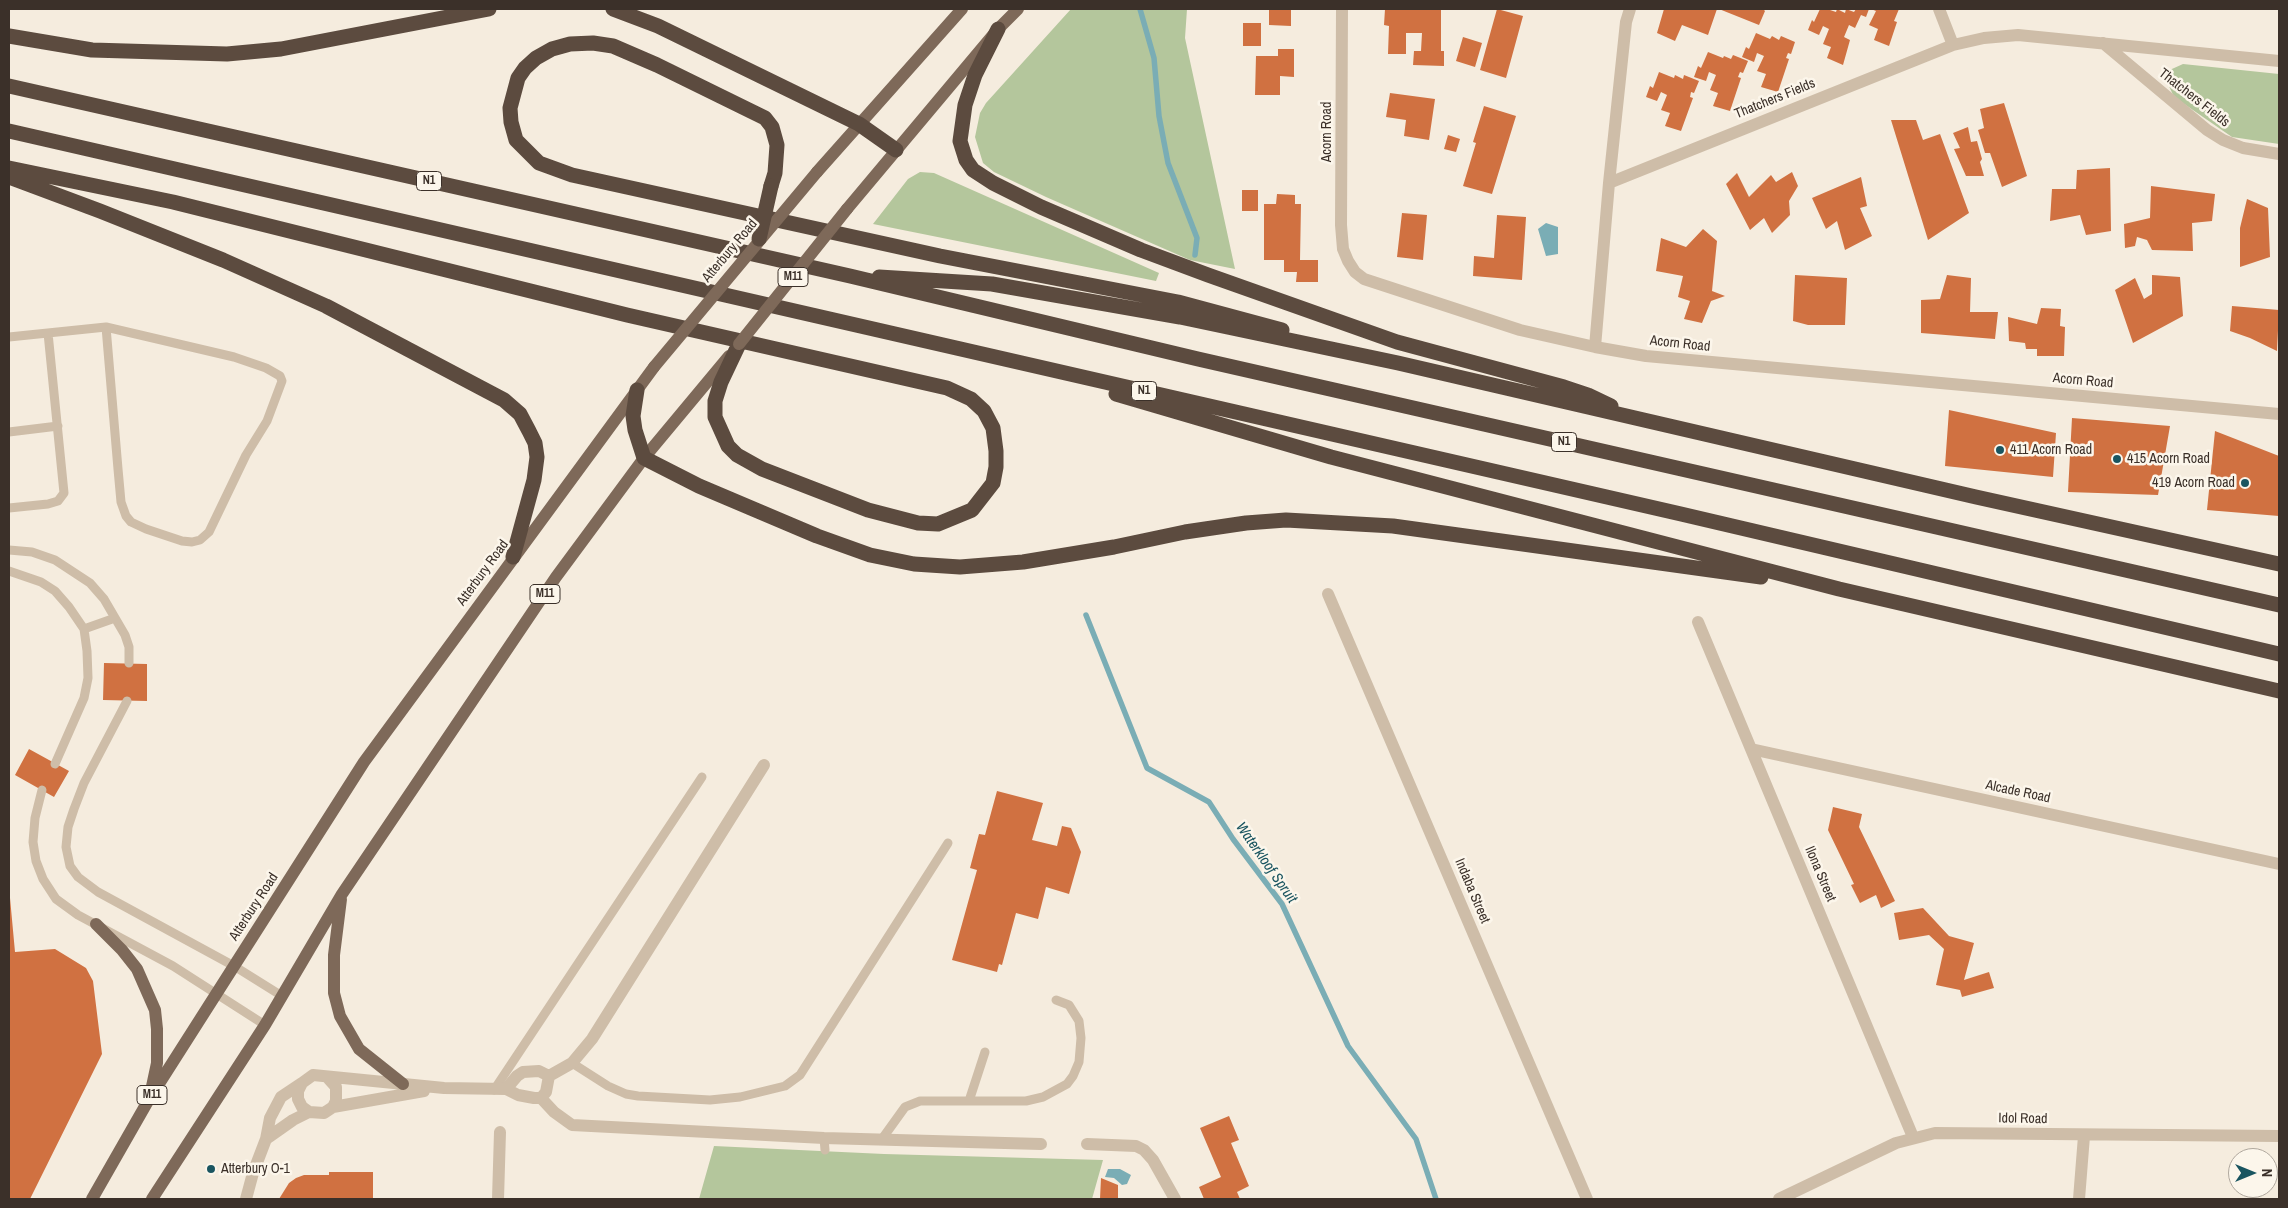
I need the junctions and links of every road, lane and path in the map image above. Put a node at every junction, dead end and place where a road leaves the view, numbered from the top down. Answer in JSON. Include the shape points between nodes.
{"nodes":[{"id":1,"x":489,"y":9,"type":"edge"},
{"id":2,"x":613,"y":9,"type":"edge"},
{"id":3,"x":962,"y":9,"type":"edge"},
{"id":4,"x":1018,"y":9,"type":"edge"},
{"id":5,"x":1342,"y":9,"type":"edge"},
{"id":6,"x":1630,"y":9,"type":"edge"},
{"id":7,"x":1939,"y":9,"type":"edge"},
{"id":8,"x":998,"y":29,"type":"junction"},
{"id":9,"x":9,"y":36,"type":"edge"},
{"id":10,"x":2102,"y":43,"type":"junction"},
{"id":11,"x":1953,"y":45,"type":"junction"},
{"id":12,"x":2279,"y":61,"type":"edge"},
{"id":13,"x":9,"y":86,"type":"edge"},
{"id":14,"x":858,"y":124,"type":"junction"},
{"id":15,"x":9,"y":131,"type":"edge"},
{"id":16,"x":896,"y":150,"type":"junction"},
{"id":17,"x":2279,"y":154,"type":"edge"},
{"id":18,"x":9,"y":168,"type":"edge"},
{"id":19,"x":9,"y":178,"type":"edge"},
{"id":20,"x":1609,"y":183,"type":"junction"},
{"id":21,"x":760,"y":239,"type":"junction"},
{"id":22,"x":850,"y":276,"type":"junction"},
{"id":23,"x":106,"y":327,"type":"junction"},
{"id":24,"x":48,"y":333,"type":"junction"},
{"id":25,"x":9,"y":337,"type":"edge"},
{"id":26,"x":739,"y":344,"type":"junction"},
{"id":27,"x":1595,"y":347,"type":"junction"},
{"id":28,"x":1354,"y":354,"type":"junction"},
{"id":29,"x":1010,"y":360,"type":"junction"},
{"id":30,"x":637,"y":390,"type":"junction"},
{"id":31,"x":2279,"y":414,"type":"edge"},
{"id":32,"x":1637,"y":418,"type":"junction"},
{"id":33,"x":58,"y":426,"type":"junction"},
{"id":34,"x":9,"y":432,"type":"edge"},
{"id":35,"x":644,"y":458,"type":"junction"},
{"id":36,"x":9,"y":508,"type":"edge"},
{"id":37,"x":9,"y":550,"type":"edge"},
{"id":38,"x":513,"y":557,"type":"junction"},
{"id":39,"x":2279,"y":564,"type":"edge"},
{"id":40,"x":9,"y":571,"type":"edge"},
{"id":41,"x":1839,"y":589,"type":"junction"},
{"id":42,"x":1328,"y":594,"type":"dead end"},
{"id":43,"x":2279,"y":605,"type":"edge"},
{"id":44,"x":115,"y":618,"type":"junction"},
{"id":45,"x":1698,"y":622,"type":"dead end"},
{"id":46,"x":84,"y":629,"type":"junction"},
{"id":47,"x":2279,"y":654,"type":"edge"},
{"id":48,"x":130,"y":663,"type":"dead end"},
{"id":49,"x":2279,"y":692,"type":"edge"},
{"id":50,"x":127,"y":700,"type":"dead end"},
{"id":51,"x":1751,"y":749,"type":"junction"},
{"id":52,"x":55,"y":764,"type":"dead end"},
{"id":53,"x":764,"y":765,"type":"dead end"},
{"id":54,"x":702,"y":777,"type":"dead end"},
{"id":55,"x":42,"y":790,"type":"dead end"},
{"id":56,"x":948,"y":843,"type":"dead end"},
{"id":57,"x":2279,"y":864,"type":"edge"},
{"id":58,"x":342,"y":894,"type":"junction"},
{"id":59,"x":96,"y":924,"type":"junction"},
{"id":60,"x":234,"y":966,"type":"junction"},
{"id":61,"x":216,"y":992,"type":"junction"},
{"id":62,"x":282,"y":996,"type":"junction"},
{"id":63,"x":1056,"y":1000,"type":"dead end"},
{"id":64,"x":265,"y":1025,"type":"junction"},
{"id":65,"x":986,"y":1052,"type":"dead end"},
{"id":66,"x":572,"y":1063,"type":"junction"},
{"id":67,"x":549,"y":1076,"type":"junction"},
{"id":68,"x":327,"y":1077,"type":"junction"},
{"id":69,"x":302,"y":1082,"type":"junction"},
{"id":70,"x":403,"y":1084,"type":"junction"},
{"id":71,"x":444,"y":1088,"type":"junction"},
{"id":72,"x":500,"y":1089,"type":"junction"},
{"id":73,"x":541,"y":1098,"type":"junction"},
{"id":74,"x":148,"y":1101,"type":"junction"},
{"id":75,"x":969,"y":1101,"type":"junction"},
{"id":76,"x":333,"y":1107,"type":"junction"},
{"id":77,"x":309,"y":1112,"type":"junction"},
{"id":78,"x":500,"y":1132,"type":"dead end"},
{"id":79,"x":2084,"y":1136,"type":"junction"},
{"id":80,"x":2279,"y":1136,"type":"edge"},
{"id":81,"x":1913,"y":1137,"type":"junction"},
{"id":82,"x":266,"y":1139,"type":"junction"},
{"id":83,"x":882,"y":1139,"type":"junction"},
{"id":84,"x":1041,"y":1144,"type":"dead end"},
{"id":85,"x":1087,"y":1144,"type":"dead end"},
{"id":86,"x":92,"y":1199,"type":"edge"},
{"id":87,"x":152,"y":1199,"type":"edge"},
{"id":88,"x":246,"y":1199,"type":"edge"},
{"id":89,"x":498,"y":1199,"type":"edge"},
{"id":90,"x":1175,"y":1199,"type":"edge"},
{"id":91,"x":1587,"y":1199,"type":"edge"},
{"id":92,"x":1779,"y":1199,"type":"edge"},
{"id":93,"x":2079,"y":1199,"type":"edge"}],
"edges":[{"from":1,"to":9,"type":"highway","via":[[281,48],[227,54],[92,50]]},
{"from":2,"to":14,"type":"highway","via":[[658,26]]},
{"from":3,"to":14,"type":"main road","name":"Atterbury Road","number":"M11"},
{"from":4,"to":8,"type":"main road","number":"M11"},
{"from":5,"to":27,"type":"street","name":"Acorn Road","via":[[1341,225],[1344,249],[1355,272],[1364,279],[1520,330]]},
{"from":6,"to":20,"type":"street"},
{"from":7,"to":11,"type":"street"},
{"from":8,"to":16,"type":"main road","number":"M11"},
{"from":8,"to":32,"type":"highway","via":[[965,105],[960,141],[973,170],[993,183],[1104,234],[1208,276],[1397,342],[1564,387]]},
{"from":10,"to":11,"type":"street","name":"Thatchers Fields","via":[[2018,35]]},
{"from":10,"to":12,"type":"street","name":"Thatchers Fields"},
{"from":10,"to":17,"type":"street","name":"Thatchers Fields","via":[[2207,130],[2243,148]]},
{"from":11,"to":20,"type":"street","name":"Thatchers Fields"},
{"from":13,"to":22,"type":"highway","number":"N1"},
{"from":14,"to":16,"type":"highway"},
{"from":14,"to":21,"type":"main road","name":"Atterbury Road","number":"M11","bridge":true},
{"from":15,"to":29,"type":"highway","number":"N1"},
{"from":16,"to":26,"type":"main road","number":"M11","bridge":true},
{"from":18,"to":26,"type":"highway","via":[[173,202],[627,315],[947,388],[971,398],[984,411],[993,428],[996,451],[993,483],[972,510],[938,524],[918,523],[868,510],[770,472],[737,455],[720,431],[716,401]]},
{"from":19,"to":38,"type":"highway","via":[[223,260],[326,306],[504,400],[520,414],[535,443],[537,457]]},
{"from":20,"to":27,"type":"street"},
{"from":21,"to":28,"type":"highway","bridge":true,"via":[[771,186],[775,173],[777,145],[772,127],[764,118],[613,46],[570,44],[552,49],[536,58],[518,78],[510,108],[516,140],[540,163],[572,175],[940,256],[1178,302],[1300,334]]},
{"from":21,"to":30,"type":"main road","name":"Atterbury Road","number":"M11","bridge":true},
{"from":22,"to":28,"type":"highway","via":[[992,284],[1163,314]]},
{"from":22,"to":43,"type":"highway","number":"N1","via":[[1198,359]]},
{"from":23,"to":23,"type":"lane","via":[[121,502],[126,516],[131,522],[173,538],[189,542],[200,540],[208,532],[266,421],[282,381],[280,376],[234,356]]},
{"from":23,"to":24,"type":"lane"},
{"from":24,"to":25,"type":"lane"},
{"from":24,"to":33,"type":"lane"},
{"from":26,"to":35,"type":"main road","number":"M11"},
{"from":27,"to":31,"type":"street","name":"Acorn Road","via":[[1654,357]]},
{"from":28,"to":32,"type":"highway"},
{"from":29,"to":41,"type":"highway","via":[[1198,420],[1331,457]]},
{"from":29,"to":47,"type":"highway","number":"N1"},
{"from":30,"to":35,"type":"highway","via":[[633,416]]},
{"from":30,"to":38,"type":"main road","name":"Atterbury Road","number":"M11"},
{"from":32,"to":39,"type":"highway"},
{"from":33,"to":34,"type":"lane"},
{"from":33,"to":36,"type":"lane","via":[[62,497],[48,504]]},
{"from":35,"to":41,"type":"highway","via":[[698,486],[817,536],[870,555],[914,564],[960,567],[1023,562],[1246,523],[1334,521],[1552,547]]},
{"from":35,"to":58,"type":"main road","number":"M11","via":[[556,577]]},
{"from":37,"to":44,"type":"lane","via":[[32,552],[73,571],[90,583]]},
{"from":38,"to":60,"type":"main road","name":"Atterbury Road","number":"M11","via":[[364,762]]},
{"from":40,"to":46,"type":"lane","via":[[42,582],[54,591]]},
{"from":41,"to":49,"type":"highway"},
{"from":42,"to":91,"type":"street","name":"Indaba Street"},
{"from":44,"to":46,"type":"lane"},
{"from":44,"to":48,"type":"lane","via":[[127,641]]},
{"from":45,"to":51,"type":"street","name":"Ilona Street"},
{"from":46,"to":52,"type":"lane","via":[[88,678],[84,698]]},
{"from":50,"to":60,"type":"lane","via":[[74,808],[66,847],[70,866],[78,877],[98,892]]},
{"from":51,"to":57,"type":"street","name":"Alcade Road"},
{"from":51,"to":81,"type":"street","name":"Ilona Street"},
{"from":53,"to":66,"type":"street","via":[[592,1039]]},
{"from":54,"to":72,"type":"lane"},
{"from":55,"to":59,"type":"lane","via":[[33,842],[43,879],[56,900]]},
{"from":56,"to":66,"type":"lane","via":[[800,1075],[785,1086],[740,1097],[710,1100],[638,1096],[608,1086]]},
{"from":58,"to":62,"type":"main road","number":"M11"},
{"from":58,"to":70,"type":"main road","via":[[334,956],[334,994],[340,1016],[359,1050]]},
{"from":59,"to":61,"type":"lane"},
{"from":59,"to":74,"type":"main road","via":[[137,969],[155,1010],[157,1064]]},
{"from":60,"to":61,"type":"main road","name":"Atterbury Road","number":"M11"},
{"from":60,"to":62,"type":"lane"},
{"from":61,"to":64,"type":"lane"},
{"from":61,"to":74,"type":"main road","name":"Atterbury Road","number":"M11"},
{"from":62,"to":64,"type":"main road","number":"M11"},
{"from":63,"to":75,"type":"lane","via":[[1069,1005],[1079,1021],[1079,1062],[1074,1076],[1067,1084],[1026,1101]]},
{"from":64,"to":87,"type":"main road","number":"M11"},
{"from":65,"to":75,"type":"lane"},
{"from":66,"to":67,"type":"street"},
{"from":67,"to":72,"type":"street","via":[[539,1071],[522,1072]]},
{"from":67,"to":73,"type":"street","via":[[546,1092]]},
{"from":68,"to":69,"type":"street","via":[[313,1075]]},
{"from":68,"to":70,"type":"street"},
{"from":68,"to":76,"type":"street","via":[[337,1094]]},
{"from":69,"to":77,"type":"street","via":[[298,1099]]},
{"from":69,"to":82,"type":"street","via":[[281,1097],[270,1118]]},
{"from":70,"to":71,"type":"street"},
{"from":71,"to":72,"type":"street"},
{"from":71,"to":76,"type":"street"},
{"from":72,"to":73,"type":"street","via":[[524,1097]]},
{"from":73,"to":83,"type":"street","via":[[572,1125],[824,1144]]},
{"from":74,"to":86,"type":"main road","name":"Atterbury Road","number":"M11"},
{"from":75,"to":83,"type":"lane","via":[[932,1100],[910,1104]]},
{"from":76,"to":77,"type":"street","via":[[324,1113]]},
{"from":77,"to":82,"type":"street"},
{"from":78,"to":89,"type":"street"},
{"from":79,"to":80,"type":"street","name":"Idol Road"},
{"from":79,"to":81,"type":"street","name":"Idol Road","via":[[1945,1133]]},
{"from":79,"to":93,"type":"street"},
{"from":81,"to":92,"type":"street","name":"Idol Road"},
{"from":82,"to":88,"type":"street","via":[[252,1173]]},
{"from":83,"to":84,"type":"street"},
{"from":85,"to":90,"type":"street","via":[[1136,1146],[1144,1150]]}]}
